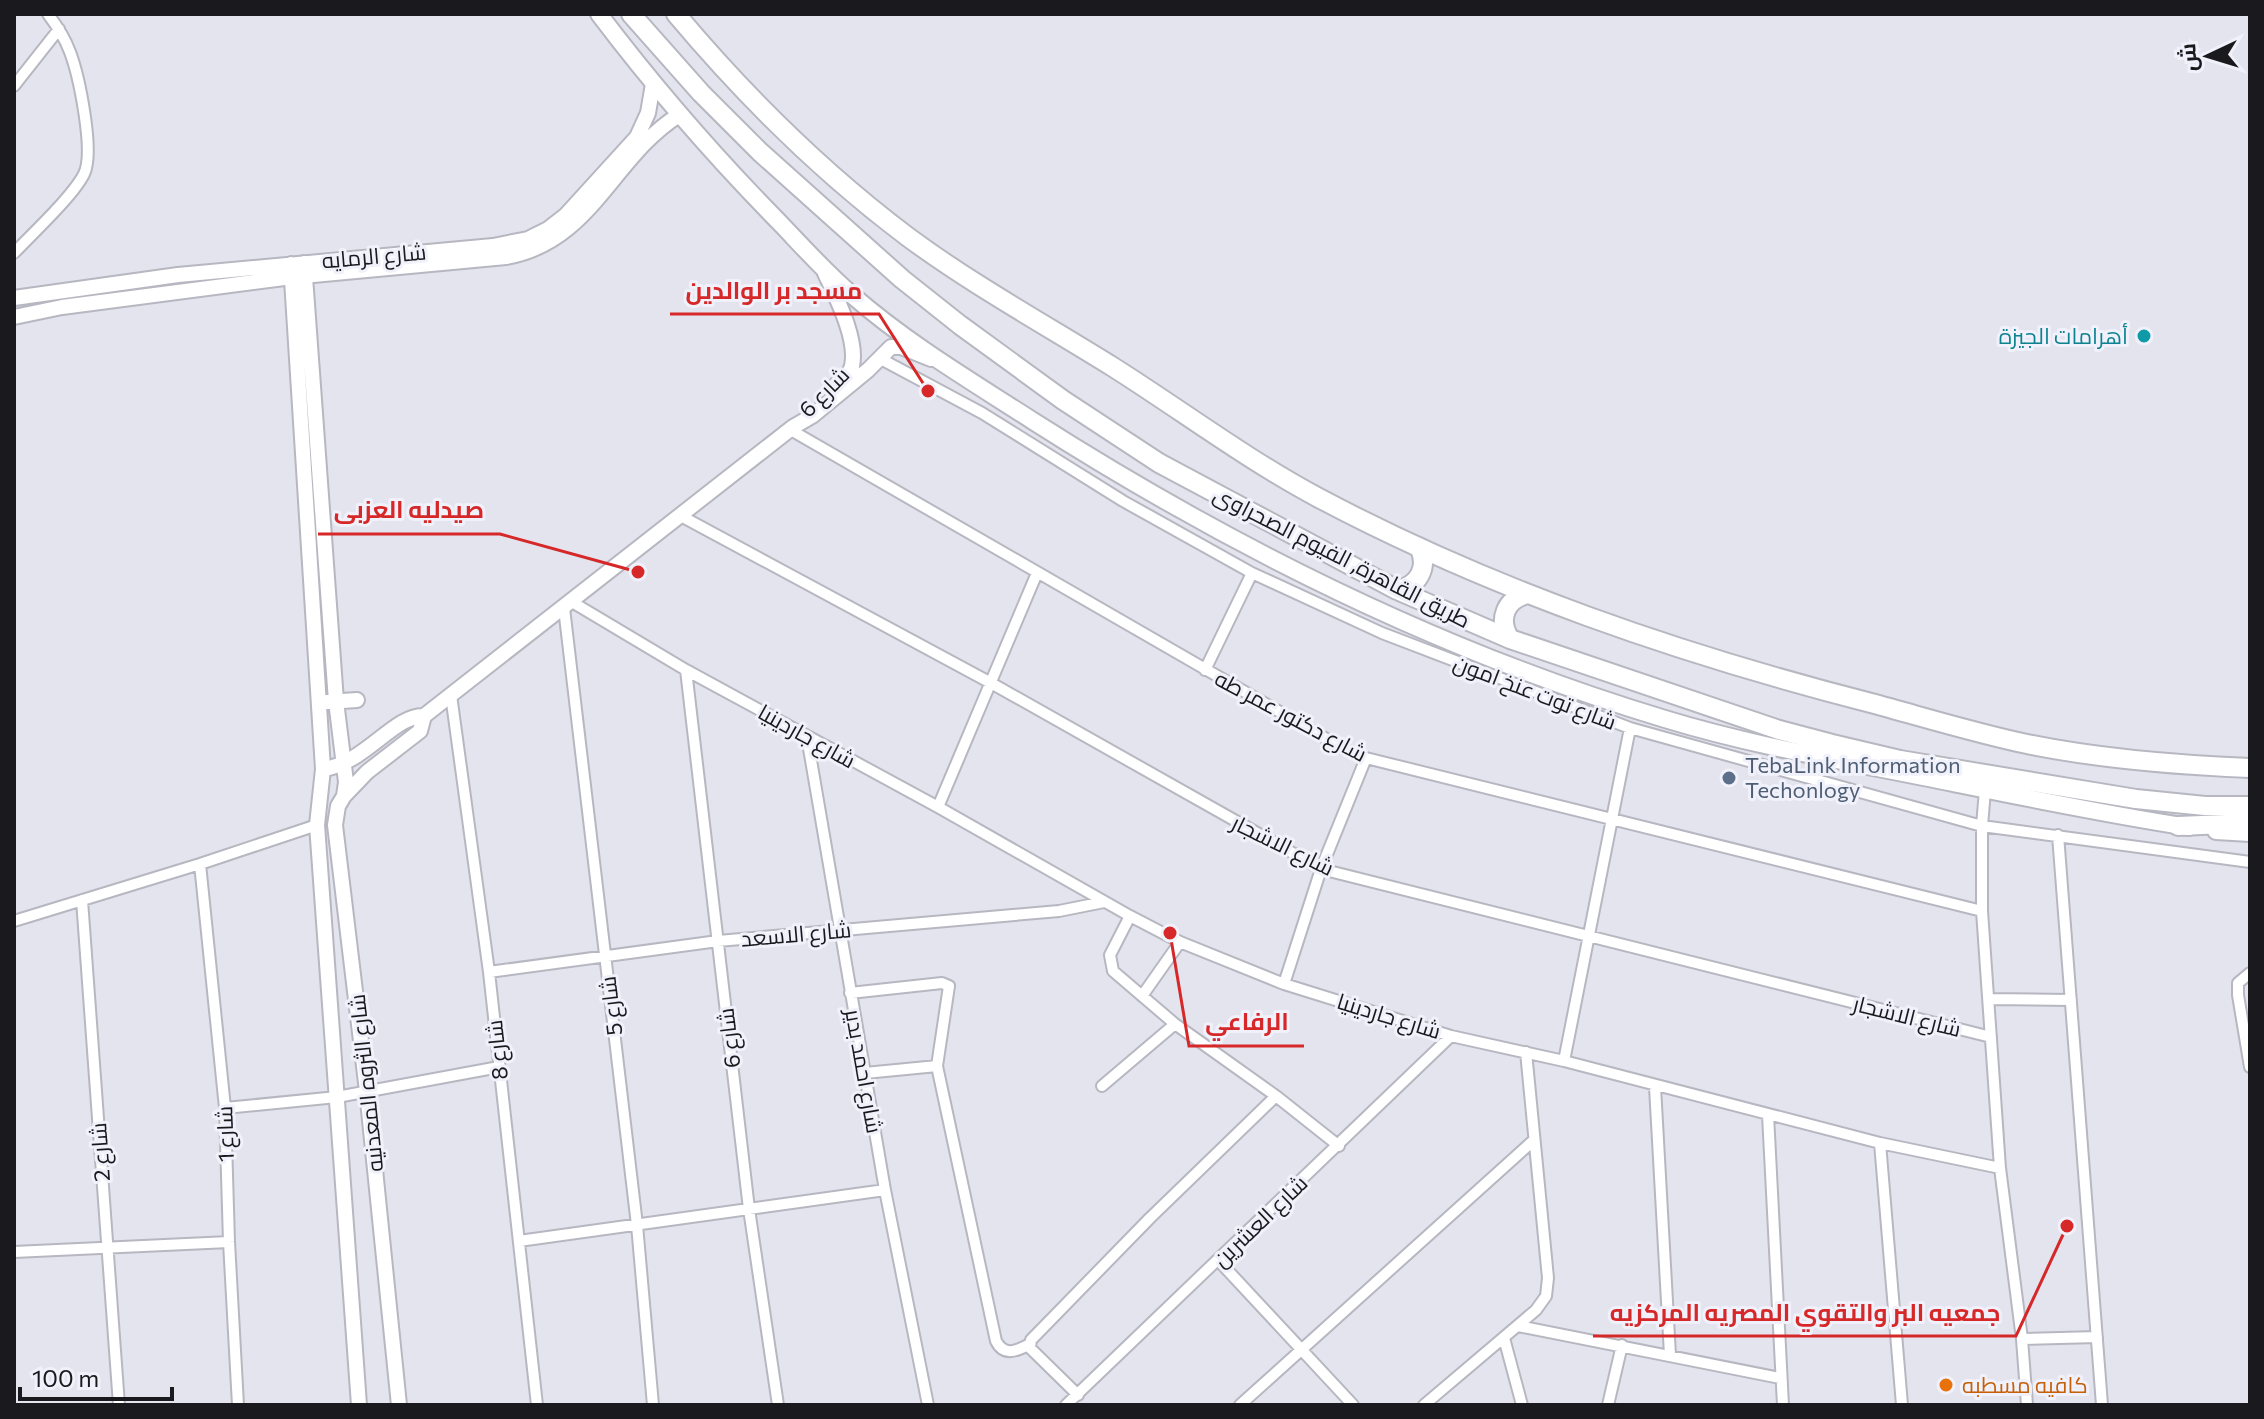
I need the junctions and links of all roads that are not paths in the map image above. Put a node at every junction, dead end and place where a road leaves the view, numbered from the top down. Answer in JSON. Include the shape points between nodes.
{"nodes":[{"id":1,"x":48,"y":14,"type":"edge"},
{"id":2,"x":599,"y":14,"type":"edge"},
{"id":3,"x":631,"y":14,"type":"edge"},
{"id":4,"x":676,"y":14,"type":"edge"},
{"id":5,"x":59,"y":29,"type":"junction"},
{"id":6,"x":653,"y":84,"type":"junction"},
{"id":7,"x":14,"y":86,"type":"edge"},
{"id":8,"x":679,"y":115,"type":"junction"},
{"id":9,"x":14,"y":253,"type":"edge"},
{"id":10,"x":823,"y":267,"type":"junction"},
{"id":11,"x":298,"y":270,"type":"junction"},
{"id":12,"x":14,"y":298,"type":"edge"},
{"id":13,"x":14,"y":317,"type":"edge"},
{"id":14,"x":879,"y":358,"type":"junction"},
{"id":15,"x":939,"y":361,"type":"junction"},
{"id":16,"x":791,"y":428,"type":"junction"},
{"id":17,"x":681,"y":516,"type":"junction"},
{"id":18,"x":1419,"y":547,"type":"junction"},
{"id":19,"x":1037,"y":573,"type":"junction"},
{"id":20,"x":1252,"y":573,"type":"junction"},
{"id":21,"x":1397,"y":590,"type":"junction"},
{"id":22,"x":1529,"y":594,"type":"junction"},
{"id":23,"x":568,"y":605,"type":"junction"},
{"id":24,"x":1510,"y":639,"type":"junction"},
{"id":25,"x":686,"y":670,"type":"junction"},
{"id":26,"x":1205,"y":670,"type":"junction"},
{"id":27,"x":991,"y":683,"type":"junction"},
{"id":28,"x":451,"y":695,"type":"junction"},
{"id":29,"x":357,"y":700,"type":"dead end"},
{"id":30,"x":336,"y":701,"type":"junction"},
{"id":31,"x":319,"y":702,"type":"junction"},
{"id":32,"x":424,"y":716,"type":"junction"},
{"id":33,"x":1630,"y":728,"type":"junction"},
{"id":34,"x":807,"y":737,"type":"junction"},
{"id":35,"x":1366,"y":758,"type":"junction"},
{"id":36,"x":344,"y":764,"type":"junction"},
{"id":37,"x":2250,"y":768,"type":"edge"},
{"id":38,"x":323,"y":769,"type":"junction"},
{"id":39,"x":1985,"y":790,"type":"junction"},
{"id":40,"x":344,"y":796,"type":"junction"},
{"id":41,"x":2250,"y":806,"type":"edge"},
{"id":42,"x":938,"y":807,"type":"junction"},
{"id":43,"x":1610,"y":818,"type":"junction"},
{"id":44,"x":2250,"y":823,"type":"edge"},
{"id":45,"x":317,"y":825,"type":"junction"},
{"id":46,"x":1982,"y":826,"type":"junction"},
{"id":47,"x":2178,"y":826,"type":"junction"},
{"id":48,"x":2250,"y":833,"type":"edge"},
{"id":49,"x":2058,"y":835,"type":"junction"},
{"id":50,"x":2250,"y":862,"type":"edge"},
{"id":51,"x":200,"y":864,"type":"junction"},
{"id":52,"x":1321,"y":869,"type":"junction"},
{"id":53,"x":82,"y":900,"type":"junction"},
{"id":54,"x":1104,"y":902,"type":"junction"},
{"id":55,"x":1982,"y":911,"type":"junction"},
{"id":56,"x":1130,"y":916,"type":"junction"},
{"id":57,"x":14,"y":921,"type":"edge"},
{"id":58,"x":838,"y":930,"type":"junction"},
{"id":59,"x":1588,"y":937,"type":"junction"},
{"id":60,"x":718,"y":941,"type":"junction"},
{"id":61,"x":1180,"y":942,"type":"junction"},
{"id":62,"x":606,"y":955,"type":"junction"},
{"id":63,"x":489,"y":972,"type":"junction"},
{"id":64,"x":2250,"y":973,"type":"edge"},
{"id":65,"x":1284,"y":984,"type":"junction"},
{"id":66,"x":850,"y":993,"type":"junction"},
{"id":67,"x":1142,"y":996,"type":"junction"},
{"id":68,"x":1989,"y":999,"type":"junction"},
{"id":69,"x":2071,"y":1000,"type":"junction"},
{"id":70,"x":1175,"y":1024,"type":"junction"},
{"id":71,"x":1451,"y":1036,"type":"junction"},
{"id":72,"x":1991,"y":1037,"type":"junction"},
{"id":73,"x":1526,"y":1052,"type":"junction"},
{"id":74,"x":1564,"y":1061,"type":"junction"},
{"id":75,"x":937,"y":1066,"type":"junction"},
{"id":76,"x":499,"y":1067,"type":"junction"},
{"id":77,"x":2250,"y":1067,"type":"edge"},
{"id":78,"x":865,"y":1073,"type":"junction"},
{"id":79,"x":1102,"y":1086,"type":"dead end"},
{"id":80,"x":1655,"y":1087,"type":"junction"},
{"id":81,"x":367,"y":1091,"type":"junction"},
{"id":82,"x":1276,"y":1096,"type":"junction"},
{"id":83,"x":337,"y":1097,"type":"junction"},
{"id":84,"x":225,"y":1108,"type":"junction"},
{"id":85,"x":1768,"y":1115,"type":"junction"},
{"id":86,"x":1534,"y":1140,"type":"junction"},
{"id":87,"x":1880,"y":1143,"type":"junction"},
{"id":88,"x":1339,"y":1146,"type":"junction"},
{"id":89,"x":2000,"y":1168,"type":"junction"},
{"id":90,"x":885,"y":1190,"type":"junction"},
{"id":91,"x":749,"y":1209,"type":"junction"},
{"id":92,"x":637,"y":1225,"type":"junction"},
{"id":93,"x":519,"y":1241,"type":"junction"},
{"id":94,"x":229,"y":1242,"type":"junction"},
{"id":95,"x":107,"y":1249,"type":"junction"},
{"id":96,"x":14,"y":1252,"type":"edge"},
{"id":97,"x":1218,"y":1260,"type":"junction"},
{"id":98,"x":1518,"y":1326,"type":"junction"},
{"id":99,"x":2097,"y":1337,"type":"junction"},
{"id":100,"x":1504,"y":1338,"type":"junction"},
{"id":101,"x":2022,"y":1339,"type":"junction"},
{"id":102,"x":1030,"y":1344,"type":"junction"},
{"id":103,"x":1622,"y":1345,"type":"junction"},
{"id":104,"x":1299,"y":1349,"type":"junction"},
{"id":105,"x":1670,"y":1355,"type":"junction"},
{"id":106,"x":1780,"y":1378,"type":"junction"},
{"id":107,"x":1078,"y":1395,"type":"junction"},
{"id":108,"x":119,"y":1405,"type":"edge"},
{"id":109,"x":238,"y":1405,"type":"edge"},
{"id":110,"x":359,"y":1405,"type":"edge"},
{"id":111,"x":399,"y":1405,"type":"edge"},
{"id":112,"x":537,"y":1405,"type":"edge"},
{"id":113,"x":653,"y":1405,"type":"edge"},
{"id":114,"x":778,"y":1405,"type":"edge"},
{"id":115,"x":928,"y":1405,"type":"edge"},
{"id":116,"x":1066,"y":1405,"type":"edge"},
{"id":117,"x":1240,"y":1405,"type":"edge"},
{"id":118,"x":1353,"y":1405,"type":"edge"},
{"id":119,"x":1424,"y":1405,"type":"edge"},
{"id":120,"x":1522,"y":1405,"type":"edge"},
{"id":121,"x":1608,"y":1405,"type":"edge"},
{"id":122,"x":1783,"y":1405,"type":"edge"},
{"id":123,"x":1902,"y":1405,"type":"edge"},
{"id":124,"x":2027,"y":1405,"type":"edge"},
{"id":125,"x":2102,"y":1405,"type":"edge"}],
"edges":[{"from":1,"to":5,"type":"street"},
{"from":2,"to":6,"type":"main road"},
{"from":3,"to":21,"type":"highway","name":"طريق القاهرة, الفيوم الصحراوى","via":[[760,152],[960,325],[1159,463]]},
{"from":4,"to":18,"type":"highway","name":"طريق القاهرة, الفيوم الصحراوى","via":[[825,168],[911,239],[1285,479]]},
{"from":5,"to":7,"type":"street"},
{"from":5,"to":9,"type":"street","via":[[74,62],[89,159],[80,180]]},
{"from":6,"to":8,"type":"main road"},
{"from":6,"to":11,"type":"street","name":"شارع الرمايه","via":[[646,120],[631,144],[566,215],[538,235],[506,245]]},
{"from":8,"to":10,"type":"main road"},
{"from":8,"to":11,"type":"street","name":"شارع الرمايه","via":[[654,135],[572,227],[541,247],[506,257]]},
{"from":10,"to":15,"type":"main road"},
{"from":10,"to":16,"type":"street","name":"شارع 6","via":[[845,321],[852,366]]},
{"from":11,"to":12,"type":"street","name":"شارع الرمايه","via":[[178,275]]},
{"from":11,"to":13,"type":"street","name":"شارع الرمايه"},
{"from":11,"to":30,"type":"street","name":"شارع الثروه المعدنيه"},
{"from":11,"to":31,"type":"street","name":"شارع الثروه المعدنيه"},
{"from":14,"to":15,"type":"street","name":"شارع 6","via":[[896,346]]},
{"from":14,"to":16,"type":"street","name":"شارع 6","via":[[808,420]]},
{"from":14,"to":20,"type":"street","name":"شارع توت عنخ امون"},
{"from":15,"to":39,"type":"main road","via":[[1197,519],[1455,642],[1689,726]]},
{"from":16,"to":17,"type":"street","name":"شارع 6"},
{"from":16,"to":19,"type":"street","name":"شارع دكتور عمر طه"},
{"from":17,"to":23,"type":"street","name":"شارع 6"},
{"from":17,"to":27,"type":"street","name":"شارع الاشجار"},
{"from":18,"to":21,"type":"highway","via":[[1424,560],[1420,575]]},
{"from":18,"to":22,"type":"highway","name":"طريق القاهرة, الفيوم الصحراوى"},
{"from":19,"to":26,"type":"street","name":"شارع دكتور عمر طه"},
{"from":19,"to":27,"type":"street"},
{"from":20,"to":26,"type":"street"},
{"from":20,"to":33,"type":"street","name":"شارع توت عنخ امون","via":[[1382,633]]},
{"from":21,"to":24,"type":"highway","name":"طريق القاهرة, الفيوم الصحراوى"},
{"from":22,"to":24,"type":"highway","via":[[1513,600],[1504,614]]},
{"from":22,"to":37,"type":"highway","name":"طريق القاهرة, الفيوم الصحراوى","via":[[1661,643],[2003,739],[2128,760]]},
{"from":23,"to":25,"type":"street","name":"شارع جاردينيا"},
{"from":23,"to":28,"type":"street","name":"شارع 6"},
{"from":23,"to":62,"type":"street","name":"شارع 5"},
{"from":24,"to":41,"type":"highway","name":"طريق القاهرة, الفيوم الصحراوى","via":[[1779,730],[1900,760],[2136,799]]},
{"from":25,"to":34,"type":"street","name":"شارع جاردينيا"},
{"from":25,"to":60,"type":"street","name":"شارع 6"},
{"from":26,"to":35,"type":"street","name":"شارع دكتور عمر طه"},
{"from":27,"to":42,"type":"street"},
{"from":27,"to":52,"type":"street","name":"شارع الاشجار"},
{"from":28,"to":32,"type":"street","name":"شارع 6"},
{"from":28,"to":63,"type":"street","name":"شارع 8"},
{"from":29,"to":30,"type":"street"},
{"from":30,"to":31,"type":"street"},
{"from":30,"to":36,"type":"street","name":"شارع الثروه المعدنيه"},
{"from":31,"to":38,"type":"street","name":"شارع الثروه المعدنيه"},
{"from":32,"to":36,"type":"street","name":"شارع 6","via":[[410,718]]},
{"from":32,"to":40,"type":"street","name":"شارع 6","via":[[420,731]]},
{"from":33,"to":43,"type":"street"},
{"from":33,"to":46,"type":"street","name":"شارع توت عنخ امون"},
{"from":34,"to":42,"type":"street","name":"شارع جاردينيا"},
{"from":34,"to":58,"type":"street","name":"شارع احمد بدير"},
{"from":35,"to":43,"type":"street","name":"شارع دكتور عمر طه"},
{"from":35,"to":52,"type":"street"},
{"from":36,"to":38,"type":"street","name":"شارع 6"},
{"from":36,"to":40,"type":"street","name":"شارع الثروه المعدنيه"},
{"from":38,"to":45,"type":"street","name":"شارع الثروه المعدنيه"},
{"from":39,"to":46,"type":"street"},
{"from":39,"to":47,"type":"main road"},
{"from":40,"to":81,"type":"street","name":"شارع الثروه المعدنيه","via":[[335,825]]},
{"from":42,"to":54,"type":"street","name":"شارع جاردينيا"},
{"from":43,"to":55,"type":"street","name":"شارع دكتور عمر طه"},
{"from":43,"to":59,"type":"street"},
{"from":44,"to":47,"type":"highway"},
{"from":45,"to":51,"type":"street"},
{"from":45,"to":83,"type":"street","name":"شارع الثروه المعدنيه"},
{"from":46,"to":49,"type":"street","name":"شارع توت عنخ امون"},
{"from":46,"to":55,"type":"street"},
{"from":47,"to":48,"type":"main road"},
{"from":49,"to":50,"type":"street","name":"شارع توت عنخ امون"},
{"from":49,"to":69,"type":"street"},
{"from":51,"to":53,"type":"street"},
{"from":51,"to":84,"type":"street","name":"شارع 1"},
{"from":52,"to":59,"type":"street","name":"شارع الاشجار"},
{"from":52,"to":65,"type":"street"},
{"from":53,"to":57,"type":"street"},
{"from":53,"to":95,"type":"street","name":"شارع 2"},
{"from":54,"to":56,"type":"street","name":"شارع جاردينيا"},
{"from":54,"to":58,"type":"street","name":"شارع الاسعد","via":[[1059,911]]},
{"from":55,"to":68,"type":"street"},
{"from":56,"to":61,"type":"street","name":"شارع جاردينيا"},
{"from":56,"to":67,"type":"street","via":[[1109,961]]},
{"from":58,"to":60,"type":"street","name":"شارع الاسعد"},
{"from":58,"to":66,"type":"street","name":"شارع احمد بدير"},
{"from":59,"to":72,"type":"street","name":"شارع الاشجار"},
{"from":59,"to":74,"type":"street"},
{"from":60,"to":62,"type":"street","name":"شارع الاسعد"},
{"from":60,"to":91,"type":"street","name":"شارع 6"},
{"from":61,"to":65,"type":"street","name":"شارع جاردينيا"},
{"from":61,"to":67,"type":"street"},
{"from":62,"to":63,"type":"street","name":"شارع الاسعد"},
{"from":62,"to":92,"type":"street","name":"شارع 5"},
{"from":63,"to":76,"type":"street","name":"شارع 8"},
{"from":64,"to":77,"type":"street","via":[[2238,983]]},
{"from":65,"to":71,"type":"street","name":"شارع جاردينيا"},
{"from":66,"to":75,"type":"street","via":[[947,984]]},
{"from":66,"to":78,"type":"street","name":"شارع احمد بدير"},
{"from":67,"to":70,"type":"street"},
{"from":68,"to":69,"type":"street"},
{"from":68,"to":72,"type":"street"},
{"from":69,"to":99,"type":"street"},
{"from":70,"to":79,"type":"street"},
{"from":70,"to":82,"type":"street"},
{"from":71,"to":73,"type":"street","name":"شارع جاردينيا"},
{"from":71,"to":88,"type":"street","name":"شارع العشرين"},
{"from":72,"to":89,"type":"street"},
{"from":73,"to":74,"type":"street","name":"شارع جاردينيا"},
{"from":73,"to":86,"type":"street"},
{"from":74,"to":80,"type":"street","name":"شارع جاردينيا"},
{"from":75,"to":78,"type":"street"},
{"from":75,"to":102,"type":"street","via":[[996,1341],[1012,1352]]},
{"from":76,"to":81,"type":"street"},
{"from":76,"to":93,"type":"street","name":"شارع 8"},
{"from":78,"to":90,"type":"street","name":"شارع احمد بدير"},
{"from":80,"to":85,"type":"street","name":"شارع جاردينيا"},
{"from":80,"to":105,"type":"street"},
{"from":81,"to":83,"type":"street"},
{"from":81,"to":111,"type":"street","name":"شارع الثروه المعدنيه"},
{"from":82,"to":88,"type":"street"},
{"from":82,"to":102,"type":"street"},
{"from":83,"to":84,"type":"street"},
{"from":83,"to":110,"type":"street","name":"شارع الثروه المعدنيه"},
{"from":84,"to":94,"type":"street","name":"شارع 1"},
{"from":85,"to":87,"type":"street","name":"شارع جاردينيا"},
{"from":85,"to":106,"type":"street"},
{"from":86,"to":98,"type":"street","via":[[1548,1287],[1542,1303]]},
{"from":86,"to":104,"type":"street"},
{"from":87,"to":89,"type":"street","name":"شارع جاردينيا"},
{"from":87,"to":123,"type":"street"},
{"from":88,"to":97,"type":"street","name":"شارع العشرين"},
{"from":89,"to":101,"type":"street"},
{"from":90,"to":91,"type":"street"},
{"from":90,"to":115,"type":"street","name":"شارع احمد بدير"},
{"from":91,"to":92,"type":"street"},
{"from":91,"to":114,"type":"street","name":"شارع 6"},
{"from":92,"to":93,"type":"street"},
{"from":92,"to":113,"type":"street","name":"شارع 5"},
{"from":93,"to":112,"type":"street","name":"شارع 8"},
{"from":94,"to":95,"type":"street"},
{"from":94,"to":109,"type":"street","name":"شارع 1"},
{"from":95,"to":96,"type":"street"},
{"from":95,"to":108,"type":"street","name":"شارع 2"},
{"from":97,"to":104,"type":"street"},
{"from":97,"to":107,"type":"street","name":"شارع العشرين"},
{"from":98,"to":100,"type":"street"},
{"from":98,"to":103,"type":"street"},
{"from":99,"to":101,"type":"street"},
{"from":99,"to":125,"type":"street"},
{"from":100,"to":119,"type":"street"},
{"from":100,"to":120,"type":"street"},
{"from":101,"to":124,"type":"street"},
{"from":102,"to":107,"type":"street"},
{"from":103,"to":105,"type":"street"},
{"from":103,"to":121,"type":"street"},
{"from":104,"to":117,"type":"street"},
{"from":104,"to":118,"type":"street"},
{"from":105,"to":106,"type":"street"},
{"from":106,"to":122,"type":"street"},
{"from":107,"to":116,"type":"street","name":"شارع العشرين"}]}
